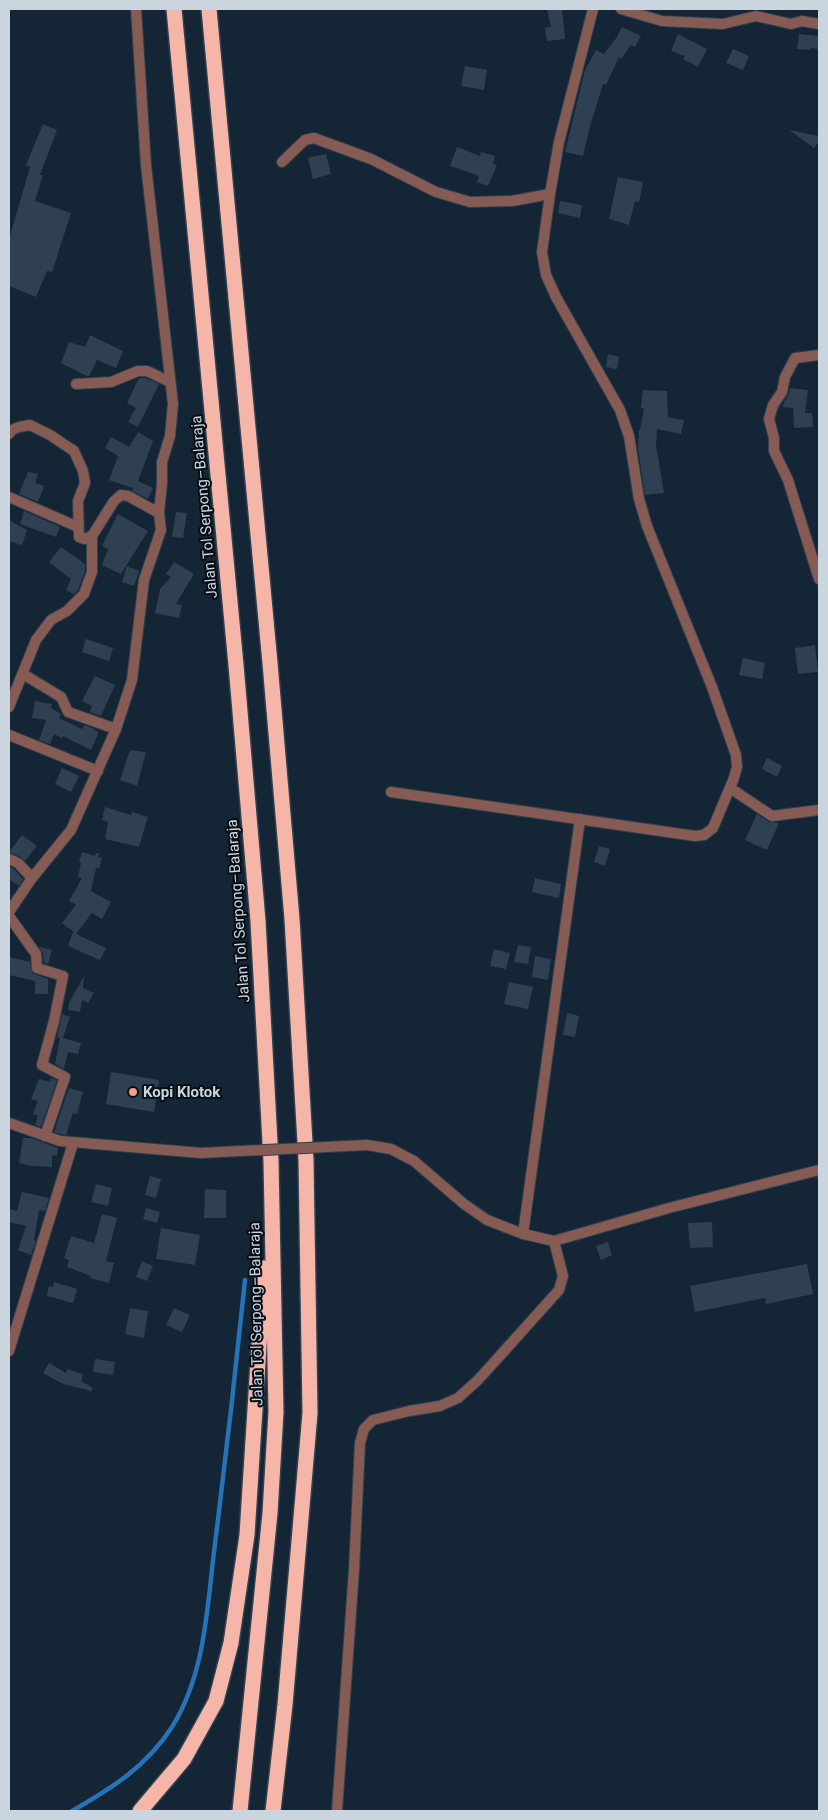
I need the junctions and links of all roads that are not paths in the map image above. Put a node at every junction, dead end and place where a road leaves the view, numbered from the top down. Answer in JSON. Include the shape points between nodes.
{"nodes":[{"id":1,"x":136,"y":9,"type":"edge"},
{"id":2,"x":174,"y":9,"type":"edge"},
{"id":3,"x":209,"y":9,"type":"edge"},
{"id":4,"x":593,"y":9,"type":"edge"},
{"id":5,"x":621,"y":9,"type":"edge"},
{"id":6,"x":819,"y":24,"type":"edge"},
{"id":7,"x":282,"y":162,"type":"dead end"},
{"id":8,"x":550,"y":194,"type":"junction"},
{"id":9,"x":819,"y":356,"type":"edge"},
{"id":10,"x":170,"y":382,"type":"junction"},
{"id":11,"x":76,"y":384,"type":"dead end"},
{"id":12,"x":9,"y":434,"type":"edge"},
{"id":13,"x":9,"y":497,"type":"edge"},
{"id":14,"x":159,"y":514,"type":"junction"},
{"id":15,"x":78,"y":527,"type":"junction"},
{"id":16,"x":92,"y":536,"type":"junction"},
{"id":17,"x":819,"y":580,"type":"edge"},
{"id":18,"x":23,"y":674,"type":"junction"},
{"id":19,"x":10,"y":701,"type":"edge"},
{"id":20,"x":116,"y":730,"type":"junction"},
{"id":21,"x":9,"y":735,"type":"edge"},
{"id":22,"x":98,"y":771,"type":"junction"},
{"id":23,"x":730,"y":788,"type":"junction"},
{"id":24,"x":392,"y":792,"type":"dead end"},
{"id":25,"x":819,"y":810,"type":"edge"},
{"id":26,"x":580,"y":819,"type":"junction"},
{"id":27,"x":9,"y":859,"type":"edge"},
{"id":28,"x":32,"y":878,"type":"junction"},
{"id":29,"x":9,"y":914,"type":"edge"},
{"id":30,"x":9,"y":1124,"type":"edge"},
{"id":31,"x":45,"y":1136,"type":"junction"},
{"id":32,"x":73,"y":1143,"type":"junction"},
{"id":33,"x":271,"y":1161,"type":"junction"},
{"id":34,"x":819,"y":1170,"type":"edge"},
{"id":35,"x":523,"y":1234,"type":"junction"},
{"id":36,"x":554,"y":1241,"type":"junction"},
{"id":37,"x":9,"y":1351,"type":"edge"},
{"id":38,"x":285,"y":1705,"type":"junction"},
{"id":39,"x":140,"y":1811,"type":"edge"},
{"id":40,"x":240,"y":1811,"type":"edge"},
{"id":41,"x":274,"y":1811,"type":"edge"},
{"id":42,"x":281,"y":1811,"type":"edge"},
{"id":43,"x":337,"y":1811,"type":"edge"}],
"edges":[{"from":1,"to":10,"type":"street","via":[[146,165]]},
{"from":2,"to":33,"type":"highway","name":"Jalan Tol Serpong–Balaraja","via":[[258,921]]},
{"from":3,"to":38,"type":"highway","via":[[292,919],[306,1160],[310,1413]]},
{"from":4,"to":8,"type":"street","via":[[559,142]]},
{"from":5,"to":6,"type":"street","via":[[662,21],[723,24],[756,16],[791,24],[802,21]]},
{"from":7,"to":8,"type":"street","via":[[305,140],[314,138],[371,159],[436,192],[470,202],[512,201]]},
{"from":8,"to":23,"type":"street","via":[[542,252],[546,275],[620,410],[629,436],[639,499],[647,526],[736,755],[737,767]]},
{"from":9,"to":17,"type":"street","via":[[795,358],[769,419],[774,451],[788,480]]},
{"from":10,"to":11,"type":"street","via":[[147,371],[138,371],[111,382]]},
{"from":10,"to":14,"type":"street","via":[[173,404],[170,436],[162,462]]},
{"from":12,"to":15,"type":"street","via":[[30,425],[74,451],[85,483],[78,501]]},
{"from":13,"to":15,"type":"street"},
{"from":14,"to":16,"type":"street","via":[[121,495]]},
{"from":14,"to":20,"type":"street","via":[[161,530],[144,580],[132,680]]},
{"from":15,"to":16,"type":"street","via":[[79,536],[84,539]]},
{"from":16,"to":18,"type":"street","via":[[92,572],[84,594],[48,624],[36,640]]},
{"from":18,"to":19,"type":"street"},
{"from":18,"to":20,"type":"street","via":[[61,697],[68,712]]},
{"from":20,"to":22,"type":"street"},
{"from":21,"to":22,"type":"street"},
{"from":22,"to":28,"type":"street","via":[[71,830]]},
{"from":23,"to":25,"type":"street","via":[[772,816]]},
{"from":23,"to":26,"type":"street","via":[[713,828],[704,835]]},
{"from":24,"to":26,"type":"street"},
{"from":26,"to":35,"type":"street"},
{"from":27,"to":28,"type":"street","via":[[18,863]]},
{"from":28,"to":29,"type":"street"},
{"from":29,"to":31,"type":"street","via":[[36,954],[37,968],[63,976],[42,1065],[65,1077]]},
{"from":30,"to":31,"type":"street"},
{"from":31,"to":32,"type":"street"},
{"from":32,"to":35,"type":"street","bridge":true,"via":[[201,1153],[366,1145],[391,1149],[414,1160],[487,1220]]},
{"from":32,"to":37,"type":"street"},
{"from":33,"to":39,"type":"highway","via":[[247,1535],[231,1643],[216,1701],[189,1751]]},
{"from":33,"to":40,"type":"highway","name":"Jalan Tol Serpong–Balaraja","via":[[275,1430],[270,1513]]},
{"from":34,"to":36,"type":"street"},
{"from":35,"to":36,"type":"street"},
{"from":36,"to":43,"type":"street","via":[[563,1276],[559,1290],[478,1380],[458,1398],[440,1406],[373,1420],[364,1429],[360,1442]]},
{"from":38,"to":41,"type":"highway"},
{"from":38,"to":42,"type":"highway"}]}
